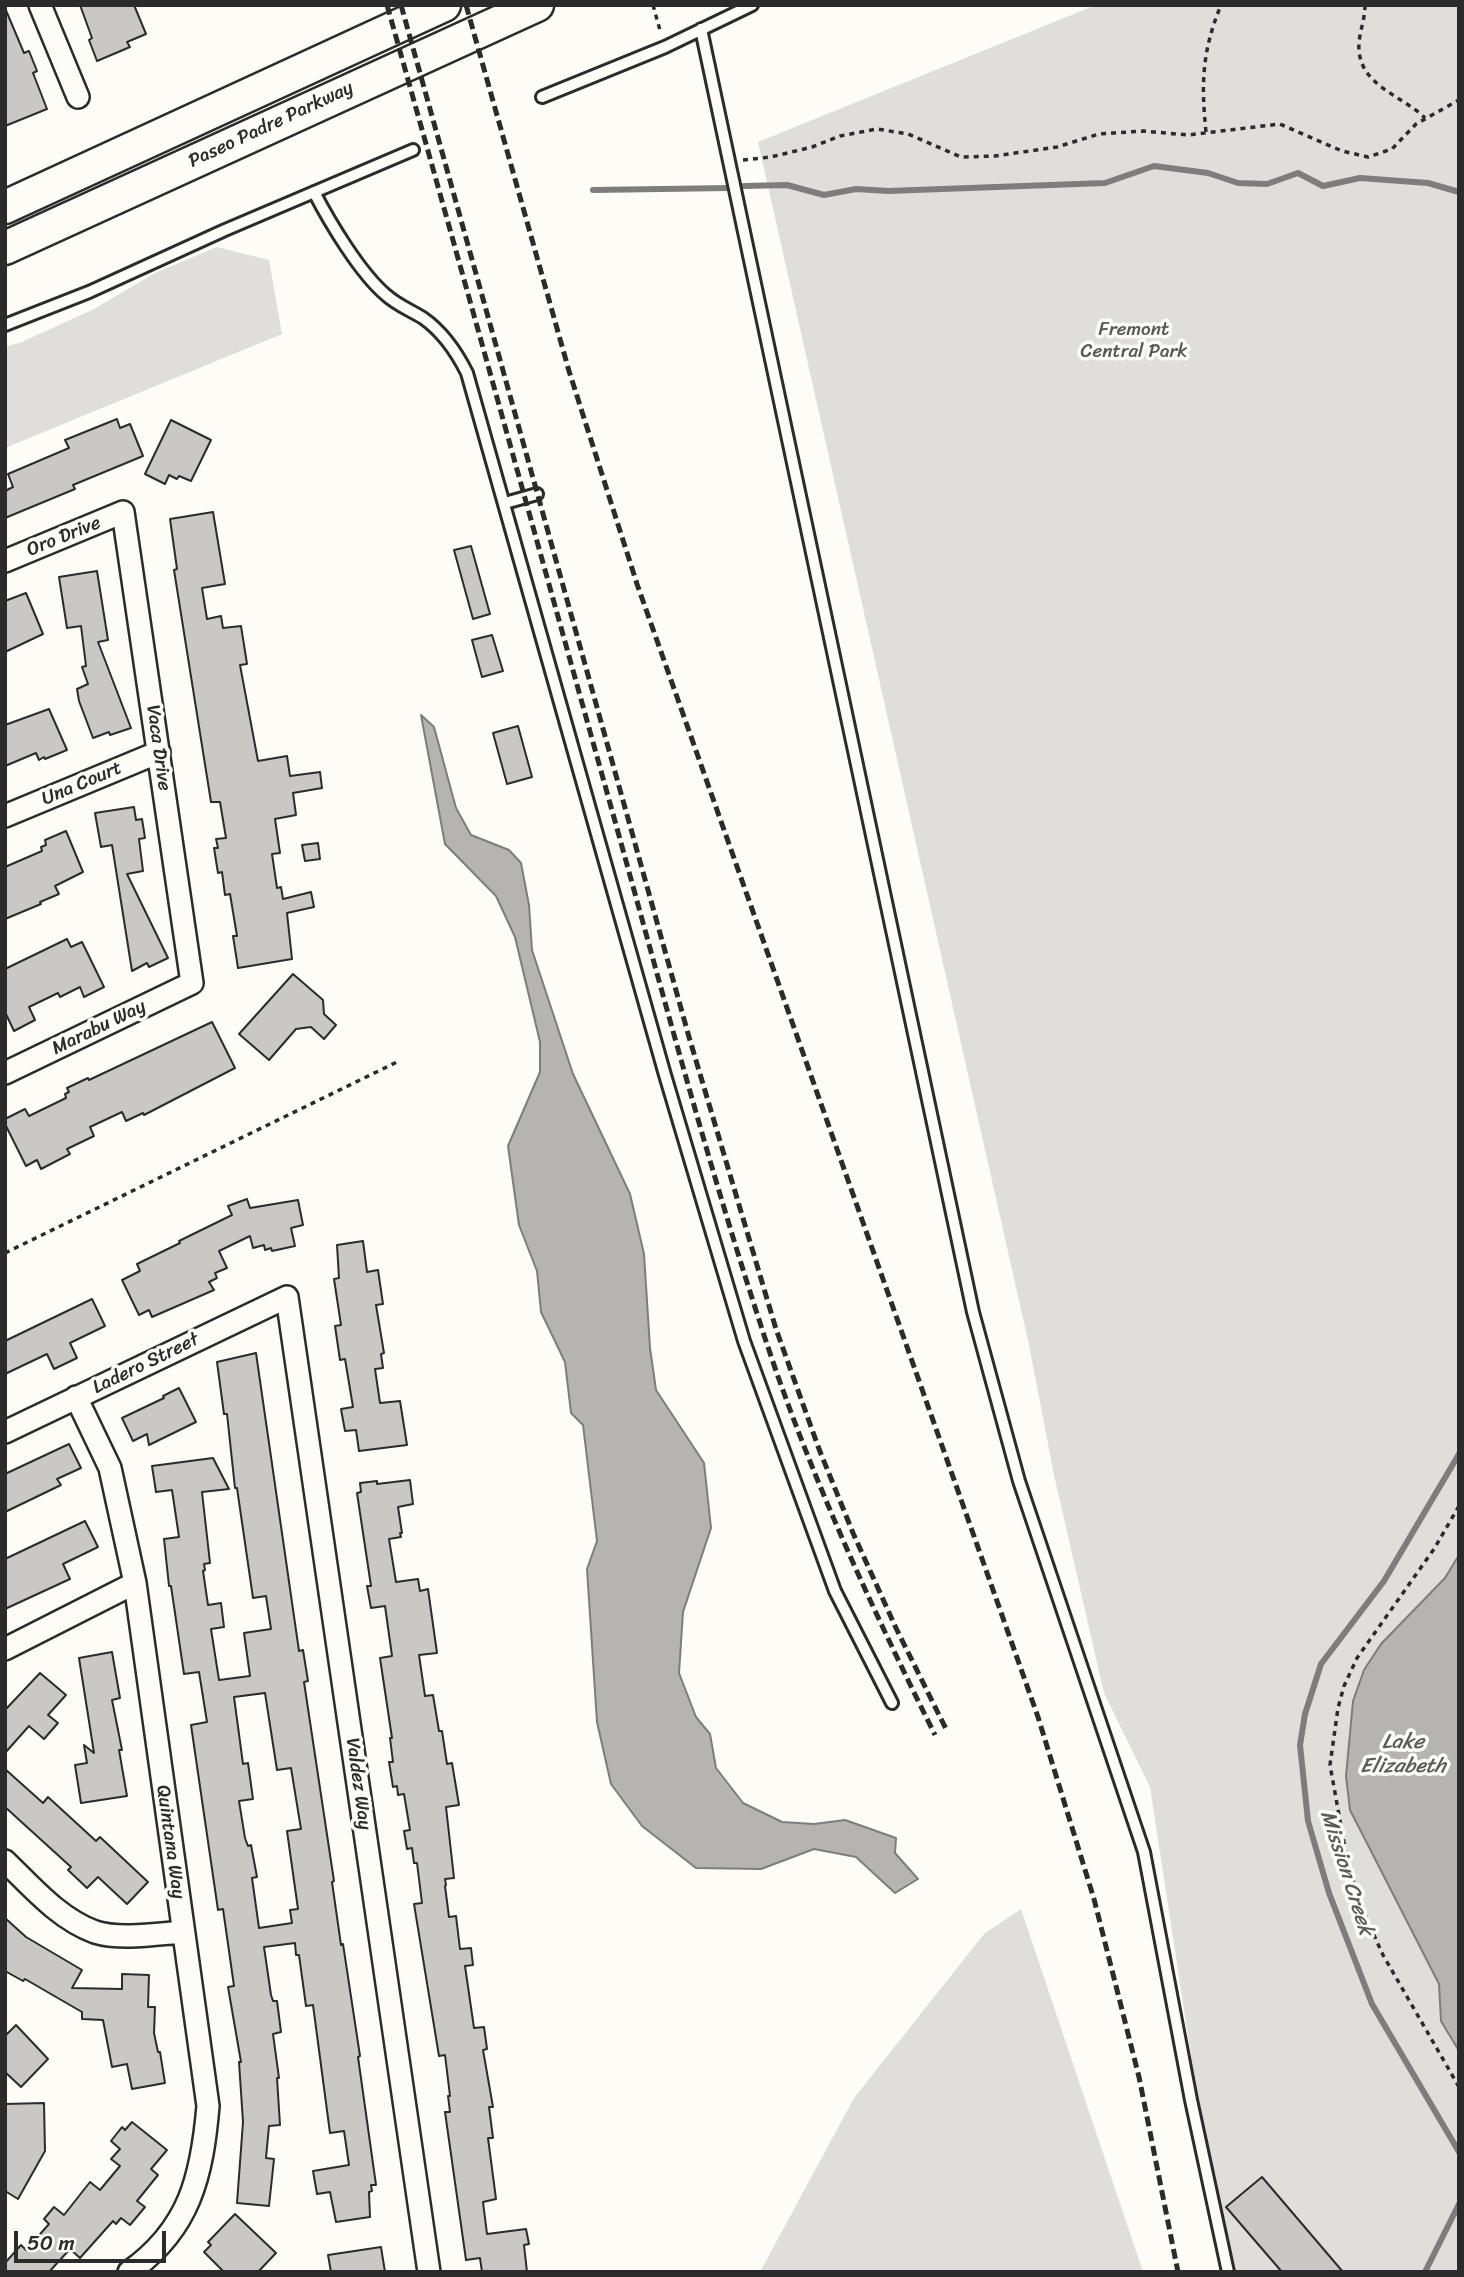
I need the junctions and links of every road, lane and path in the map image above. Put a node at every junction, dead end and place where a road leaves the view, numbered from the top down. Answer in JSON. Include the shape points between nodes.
{"nodes":[{"id":1,"x":40,"y":5,"type":"edge"},
{"id":2,"x":444,"y":5,"type":"edge"},
{"id":3,"x":537,"y":5,"type":"edge"},
{"id":4,"x":653,"y":5,"type":"edge"},
{"id":5,"x":751,"y":5,"type":"edge"},
{"id":6,"x":1221,"y":5,"type":"edge"},
{"id":7,"x":1365,"y":5,"type":"edge"},
{"id":8,"x":701,"y":29,"type":"junction"},
{"id":9,"x":665,"y":47,"type":"junction"},
{"id":10,"x":78,"y":97,"type":"dead end"},
{"id":11,"x":542,"y":97,"type":"dead end"},
{"id":12,"x":1459,"y":100,"type":"edge"},
{"id":13,"x":1425,"y":118,"type":"junction"},
{"id":14,"x":1206,"y":132,"type":"junction"},
{"id":15,"x":413,"y":150,"type":"dead end"},
{"id":16,"x":731,"y":161,"type":"junction"},
{"id":17,"x":314,"y":192,"type":"junction"},
{"id":18,"x":5,"y":207,"type":"edge"},
{"id":19,"x":5,"y":247,"type":"edge"},
{"id":20,"x":5,"y":325,"type":"edge"},
{"id":21,"x":537,"y":494,"type":"dead end"},
{"id":22,"x":505,"y":503,"type":"junction"},
{"id":23,"x":123,"y":512,"type":"joint"},
{"id":24,"x":5,"y":561,"type":"edge"},
{"id":25,"x":159,"y":752,"type":"junction"},
{"id":26,"x":5,"y":816,"type":"edge"},
{"id":27,"x":192,"y":983,"type":"joint"},
{"id":28,"x":397,"y":1062,"type":"dead end"},
{"id":29,"x":5,"y":1073,"type":"edge"},
{"id":30,"x":5,"y":1253,"type":"edge"},
{"id":31,"x":287,"y":1297,"type":"joint"},
{"id":32,"x":76,"y":1398,"type":"junction"},
{"id":33,"x":5,"y":1432,"type":"edge"},
{"id":34,"x":1459,"y":1506,"type":"edge"},
{"id":35,"x":135,"y":1583,"type":"junction"},
{"id":36,"x":5,"y":1649,"type":"edge"},
{"id":37,"x":892,"y":1703,"type":"dead end"},
{"id":38,"x":5,"y":1861,"type":"edge"},
{"id":39,"x":183,"y":1932,"type":"junction"},
{"id":40,"x":1459,"y":2087,"type":"edge"},
{"id":41,"x":129,"y":2272,"type":"edge"},
{"id":42,"x":429,"y":2272,"type":"edge"},
{"id":43,"x":1228,"y":2272,"type":"edge"}],
"edges":[{"from":1,"to":10,"type":"street"},
{"from":2,"to":18,"type":"main road","name":"Paseo Padre Parkway"},
{"from":3,"to":19,"type":"main road","name":"Paseo Padre Parkway"},
{"from":4,"to":9,"type":"path"},
{"from":5,"to":8,"type":"lane"},
{"from":6,"to":14,"type":"path","via":[[1202,75]]},
{"from":7,"to":13,"type":"path","via":[[1359,45],[1362,64],[1371,78]]},
{"from":8,"to":9,"type":"lane"},
{"from":8,"to":16,"type":"lane"},
{"from":9,"to":11,"type":"lane"},
{"from":12,"to":13,"type":"path"},
{"from":13,"to":14,"type":"path","via":[[1392,149],[1367,157],[1280,124]]},
{"from":14,"to":16,"type":"path","via":[[1099,134],[1057,147],[961,157],[908,134],[877,129],[840,135],[771,157]]},
{"from":15,"to":17,"type":"lane"},
{"from":16,"to":43,"type":"lane","via":[[973,1312],[1019,1481],[1144,1852]]},
{"from":17,"to":20,"type":"lane"},
{"from":17,"to":22,"type":"lane","via":[[376,286],[436,329],[458,356]]},
{"from":21,"to":22,"type":"lane"},
{"from":22,"to":37,"type":"lane","via":[[744,1341],[835,1591]]},
{"from":23,"to":24,"type":"street","name":"Oro Drive"},
{"from":23,"to":25,"type":"street","name":"Vaca Drive"},
{"from":25,"to":26,"type":"street","name":"Una Court"},
{"from":25,"to":27,"type":"street","name":"Vaca Drive"},
{"from":27,"to":29,"type":"street","name":"Marabu Way"},
{"from":28,"to":30,"type":"path"},
{"from":31,"to":32,"type":"street","name":"Ladero Street"},
{"from":31,"to":42,"type":"street","name":"Valdez Way"},
{"from":32,"to":33,"type":"street","name":"Ladero Street"},
{"from":32,"to":35,"type":"street","name":"Quintana Way","via":[[110,1468]]},
{"from":34,"to":40,"type":"path","via":[[1357,1658],[1338,1708],[1330,1765],[1348,1864],[1364,1913],[1382,1955]]},
{"from":35,"to":36,"type":"street"},
{"from":35,"to":39,"type":"street","name":"Quintana Way"},
{"from":38,"to":39,"type":"street","via":[[57,1910],[96,1932],[137,1936]]},
{"from":39,"to":41,"type":"street","name":"Quintana Way","via":[[208,2106],[204,2143],[182,2217],[151,2256]]}]}
